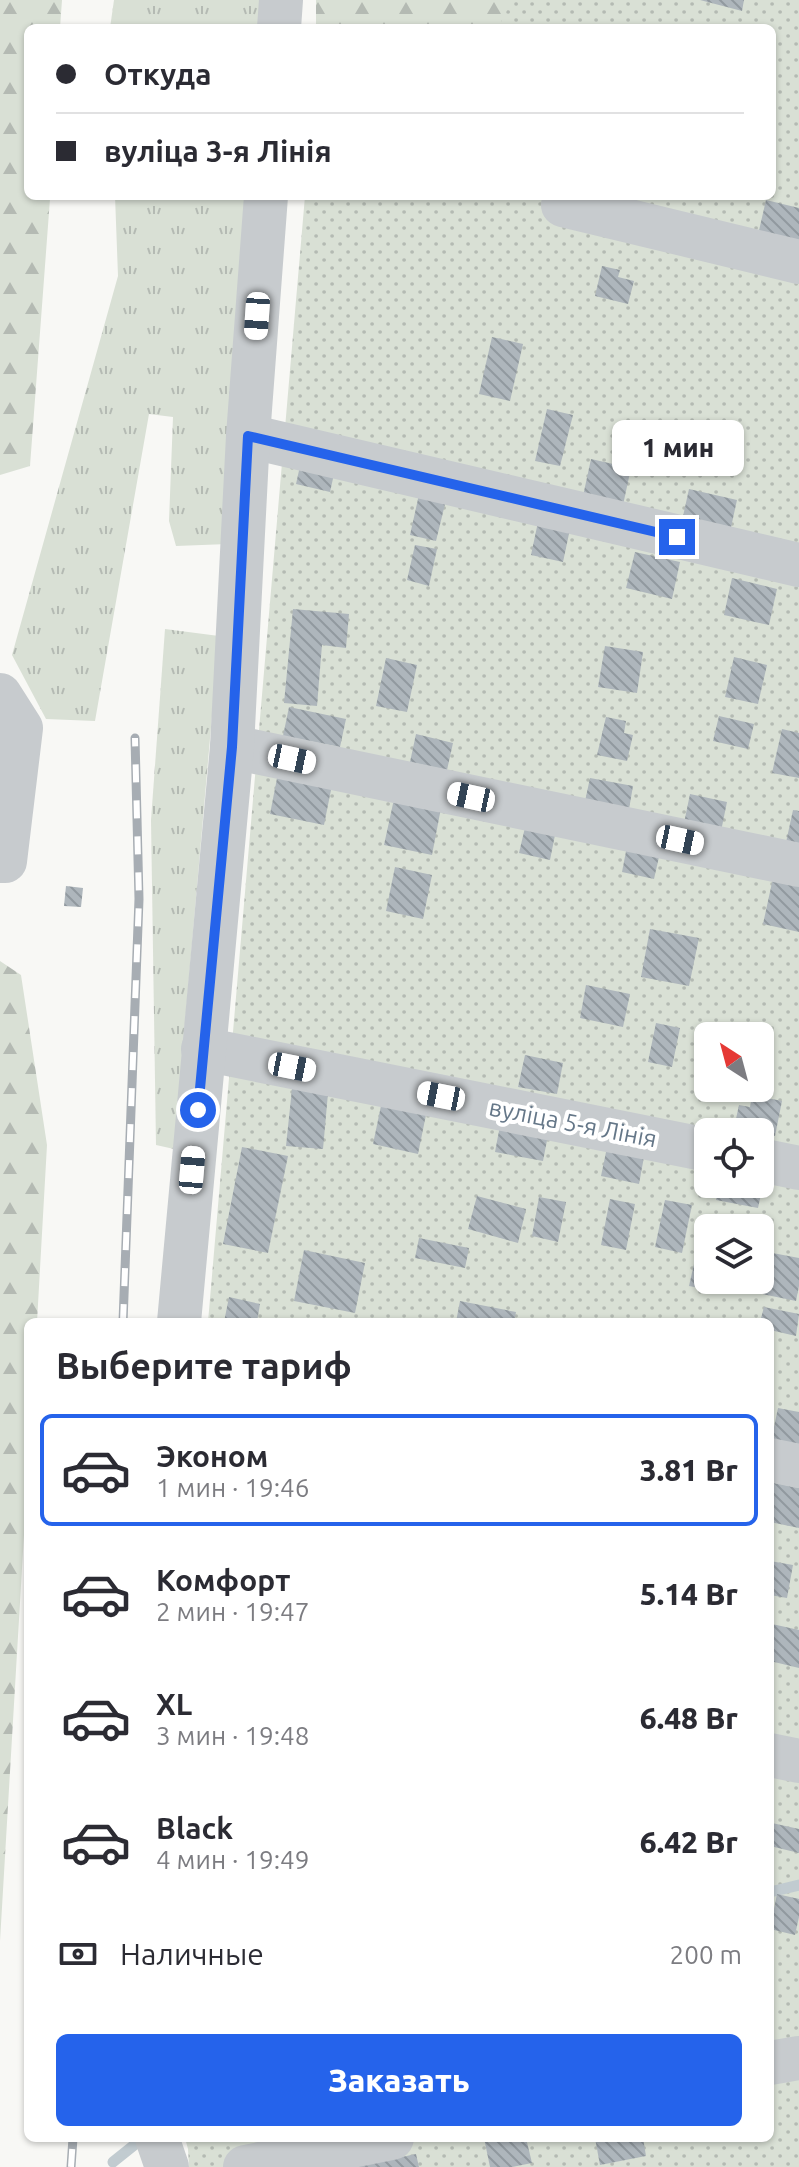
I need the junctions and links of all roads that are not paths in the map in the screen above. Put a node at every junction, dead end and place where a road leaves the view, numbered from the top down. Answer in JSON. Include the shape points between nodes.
{"nodes":[{"id":1,"x":281,"y":0,"type":"edge"},
{"id":2,"x":279,"y":24,"type":"edge"},
{"id":3,"x":266,"y":200,"type":"edge"},
{"id":4,"x":563,"y":205,"type":"dead end"},
{"id":5,"x":799,"y":262,"type":"edge"},
{"id":6,"x":248,"y":436,"type":"junction"},
{"id":7,"x":799,"y":565,"type":"edge"},
{"id":8,"x":0,"y":695,"type":"edge"},
{"id":9,"x":232,"y":747,"type":"junction"},
{"id":10,"x":0,"y":861,"type":"edge"},
{"id":11,"x":799,"y":865,"type":"edge"},
{"id":12,"x":203,"y":1049,"type":"junction"},
{"id":13,"x":694,"y":1147,"type":"edge"},
{"id":14,"x":774,"y":1163,"type":"edge"},
{"id":15,"x":799,"y":1168,"type":"edge"},
{"id":16,"x":179,"y":1318,"type":"edge"},
{"id":17,"x":774,"y":1461,"type":"edge"},
{"id":18,"x":799,"y":1466,"type":"edge"},
{"id":19,"x":774,"y":1756,"type":"edge"},
{"id":20,"x":799,"y":1761,"type":"edge"},
{"id":21,"x":799,"y":2058,"type":"edge"},
{"id":22,"x":774,"y":2062,"type":"edge"},
{"id":23,"x":158,"y":2142,"type":"edge"},
{"id":24,"x":372,"y":2142,"type":"edge"},
{"id":25,"x":167,"y":2167,"type":"edge"},
{"id":26,"x":245,"y":2167,"type":"edge"}],
"edges":[{"from":1,"to":2,"type":"street"},
{"from":3,"to":6,"type":"street"},
{"from":4,"to":5,"type":"street"},
{"from":6,"to":7,"type":"street"},
{"from":6,"to":9,"type":"street"},
{"from":8,"to":10,"type":"street","via":[[21,728],[5,861]]},
{"from":9,"to":11,"type":"street"},
{"from":9,"to":12,"type":"street"},
{"from":12,"to":13,"type":"street","name":"вуліца 5-я Лінія"},
{"from":12,"to":16,"type":"street"},
{"from":14,"to":15,"type":"street"},
{"from":17,"to":18,"type":"street"},
{"from":19,"to":20,"type":"street"},
{"from":21,"to":22,"type":"street"},
{"from":23,"to":25,"type":"street"},
{"from":24,"to":26,"type":"street"}]}
